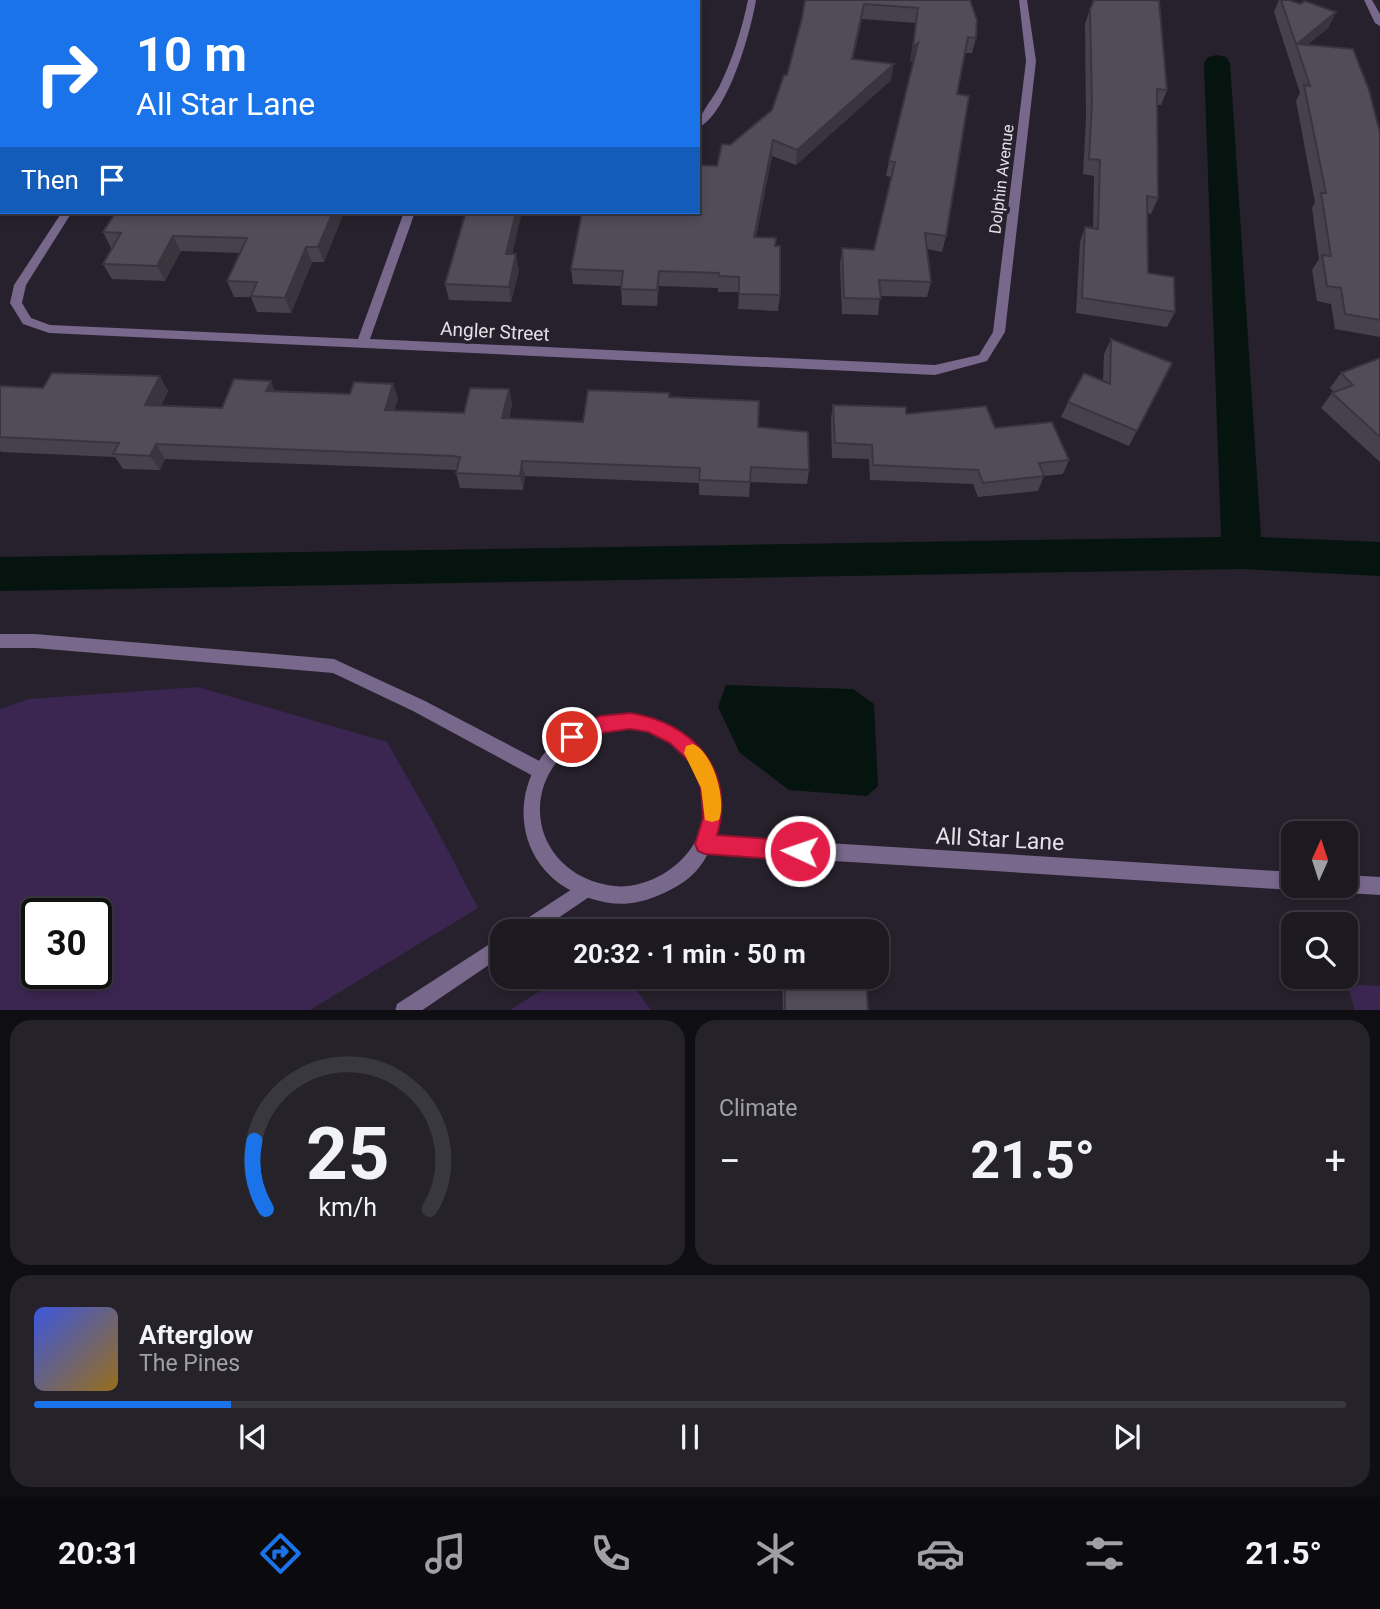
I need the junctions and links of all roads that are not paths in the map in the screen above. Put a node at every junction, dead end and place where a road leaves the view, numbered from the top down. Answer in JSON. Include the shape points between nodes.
{"nodes":[{"id":1,"x":752,"y":0,"type":"edge"},
{"id":2,"x":1023,"y":0,"type":"edge"},
{"id":3,"x":1368,"y":0,"type":"edge"},
{"id":4,"x":1380,"y":23,"type":"edge"},
{"id":5,"x":700,"y":124,"type":"edge"},
{"id":6,"x":66,"y":214,"type":"edge"},
{"id":7,"x":409,"y":214,"type":"edge"},
{"id":8,"x":362,"y":344,"type":"junction"},
{"id":9,"x":983,"y":358,"type":"joint"},
{"id":10,"x":0,"y":641,"type":"edge"},
{"id":11,"x":541,"y":771,"type":"junction"},
{"id":12,"x":705,"y":844,"type":"junction"},
{"id":13,"x":1281,"y":880,"type":"edge"},
{"id":14,"x":1358,"y":885,"type":"edge"},
{"id":15,"x":1380,"y":886,"type":"edge"},
{"id":16,"x":586,"y":889,"type":"junction"},
{"id":17,"x":541,"y":919,"type":"edge"},
{"id":18,"x":490,"y":953,"type":"edge"},
{"id":19,"x":404,"y":1010,"type":"edge"}],
"edges":[{"from":1,"to":5,"type":"street","via":[[749,24],[715,105]]},
{"from":2,"to":9,"type":"street","name":"Dolphin Avenue","via":[[1031,61],[999,332]]},
{"from":3,"to":4,"type":"street"},
{"from":6,"to":8,"type":"street","name":"Angler Street","via":[[20,285],[16,303],[27,321],[49,330]]},
{"from":7,"to":8,"type":"street"},
{"from":8,"to":9,"type":"street","name":"Angler Street","via":[[935,370]]},
{"from":10,"to":11,"type":"street","via":[[334,666]]},
{"from":11,"to":12,"type":"street","via":[[559,747],[600,724],[649,724],[677,737],[698,757],[711,788],[712,818]]},
{"from":11,"to":16,"type":"street","via":[[530,806],[533,836],[547,863],[570,885]]},
{"from":12,"to":13,"type":"street","name":"All Star Lane"},
{"from":12,"to":16,"type":"street","via":[[686,870],[650,892],[617,898]]},
{"from":14,"to":15,"type":"street"},
{"from":16,"to":17,"type":"street"},
{"from":18,"to":19,"type":"street"}]}
